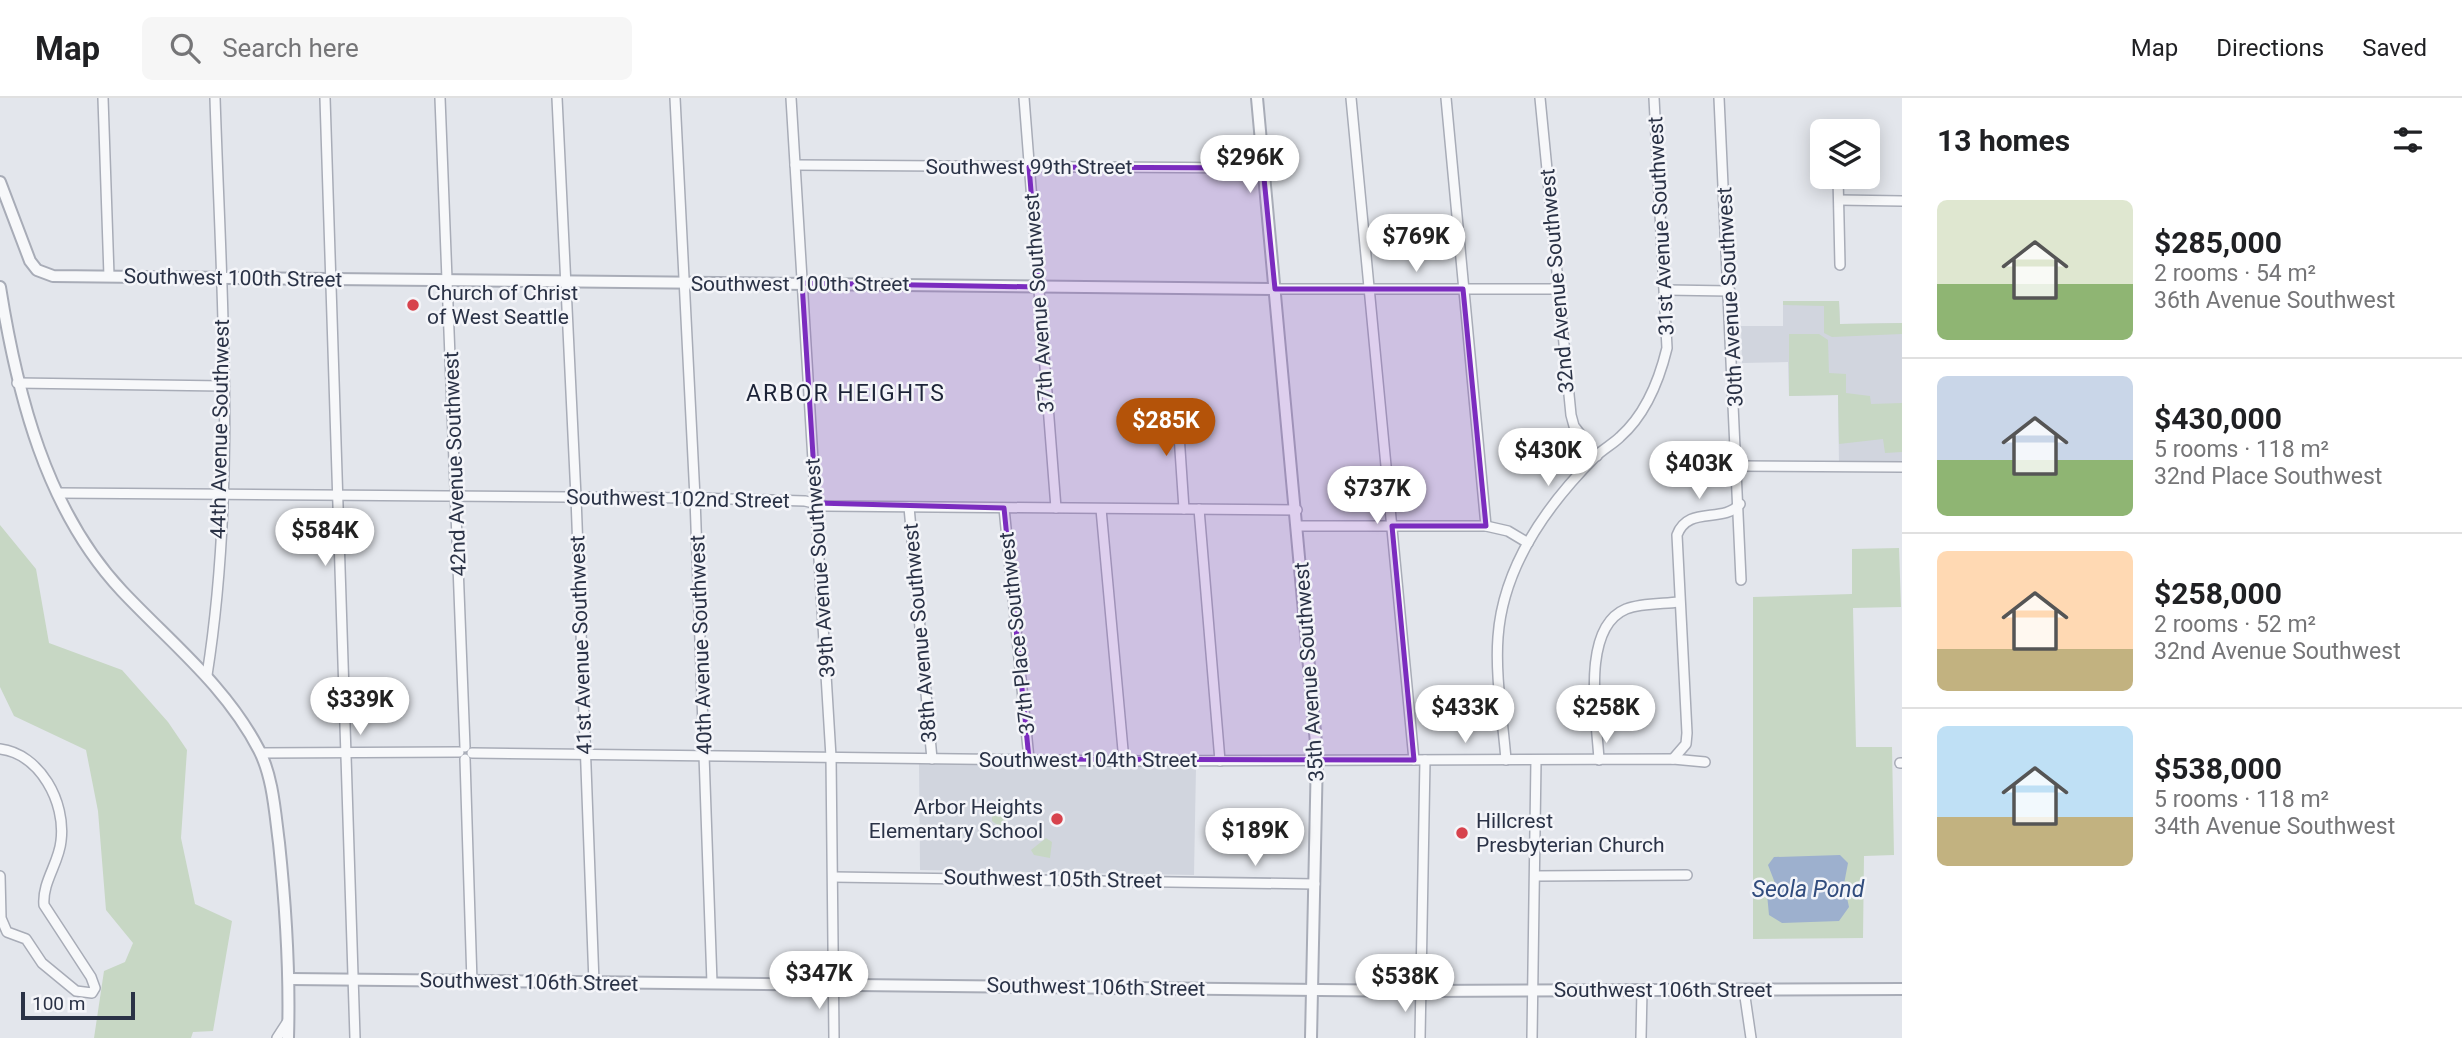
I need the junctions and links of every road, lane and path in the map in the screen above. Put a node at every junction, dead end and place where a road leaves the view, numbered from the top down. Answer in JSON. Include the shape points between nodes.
{"nodes":[{"id":1,"x":103,"y":98,"type":"edge"},
{"id":2,"x":215,"y":98,"type":"edge"},
{"id":3,"x":324,"y":98,"type":"edge"},
{"id":4,"x":440,"y":98,"type":"edge"},
{"id":5,"x":556,"y":98,"type":"edge"},
{"id":6,"x":675,"y":98,"type":"edge"},
{"id":7,"x":791,"y":98,"type":"edge"},
{"id":8,"x":1024,"y":98,"type":"edge"},
{"id":9,"x":1257,"y":98,"type":"edge"},
{"id":10,"x":1351,"y":98,"type":"edge"},
{"id":11,"x":1446,"y":98,"type":"edge"},
{"id":12,"x":1540,"y":98,"type":"edge"},
{"id":13,"x":1654,"y":98,"type":"edge"},
{"id":14,"x":1719,"y":98,"type":"edge"},
{"id":15,"x":795,"y":165,"type":"junction"},
{"id":16,"x":1029,"y":167,"type":"junction"},
{"id":17,"x":1264,"y":168,"type":"junction"},
{"id":18,"x":0,"y":182,"type":"edge"},
{"id":19,"x":1839,"y":189,"type":"edge"},
{"id":20,"x":1839,"y":200,"type":"junction"},
{"id":21,"x":1902,"y":201,"type":"edge"},
{"id":22,"x":1840,"y":265,"type":"dead end"},
{"id":23,"x":109,"y":276,"type":"junction"},
{"id":24,"x":221,"y":278,"type":"junction"},
{"id":25,"x":330,"y":280,"type":"junction"},
{"id":26,"x":448,"y":282,"type":"junction"},
{"id":27,"x":566,"y":283,"type":"junction"},
{"id":28,"x":685,"y":283,"type":"junction"},
{"id":29,"x":802,"y":283,"type":"junction"},
{"id":30,"x":0,"y":287,"type":"edge"},
{"id":31,"x":1039,"y":287,"type":"junction"},
{"id":32,"x":1275,"y":289,"type":"junction"},
{"id":33,"x":1369,"y":289,"type":"junction"},
{"id":34,"x":1463,"y":289,"type":"junction"},
{"id":35,"x":1557,"y":289,"type":"junction"},
{"id":36,"x":1666,"y":290,"type":"junction"},
{"id":37,"x":1730,"y":291,"type":"junction"},
{"id":38,"x":17,"y":383,"type":"junction"},
{"id":39,"x":223,"y":386,"type":"junction"},
{"id":40,"x":1177,"y":405,"type":"dead end"},
{"id":41,"x":1597,"y":456,"type":"junction"},
{"id":42,"x":1739,"y":466,"type":"junction"},
{"id":43,"x":1902,"y":467,"type":"edge"},
{"id":44,"x":58,"y":492,"type":"junction"},
{"id":45,"x":223,"y":494,"type":"junction"},
{"id":46,"x":337,"y":495,"type":"junction"},
{"id":47,"x":456,"y":496,"type":"junction"},
{"id":48,"x":576,"y":497,"type":"junction"},
{"id":49,"x":695,"y":498,"type":"junction"},
{"id":50,"x":816,"y":503,"type":"junction"},
{"id":51,"x":1740,"y":504,"type":"junction"},
{"id":52,"x":908,"y":507,"type":"junction"},
{"id":53,"x":1004,"y":508,"type":"junction"},
{"id":54,"x":1056,"y":508,"type":"junction"},
{"id":55,"x":1101,"y":509,"type":"junction"},
{"id":56,"x":1184,"y":509,"type":"junction"},
{"id":57,"x":1199,"y":509,"type":"junction"},
{"id":58,"x":1297,"y":510,"type":"junction"},
{"id":59,"x":1298,"y":526,"type":"junction"},
{"id":60,"x":1392,"y":526,"type":"junction"},
{"id":61,"x":1486,"y":526,"type":"junction"},
{"id":62,"x":1528,"y":543,"type":"junction"},
{"id":63,"x":1741,"y":580,"type":"dead end"},
{"id":64,"x":1679,"y":602,"type":"junction"},
{"id":65,"x":207,"y":675,"type":"junction"},
{"id":66,"x":0,"y":749,"type":"edge"},
{"id":67,"x":347,"y":752,"type":"junction"},
{"id":68,"x":261,"y":753,"type":"junction"},
{"id":69,"x":465,"y":753,"type":"junction"},
{"id":70,"x":585,"y":755,"type":"junction"},
{"id":71,"x":705,"y":755,"type":"junction"},
{"id":72,"x":831,"y":757,"type":"junction"},
{"id":73,"x":932,"y":759,"type":"junction"},
{"id":74,"x":1029,"y":759,"type":"junction"},
{"id":75,"x":1673,"y":759,"type":"junction"},
{"id":76,"x":1317,"y":760,"type":"junction"},
{"id":77,"x":1414,"y":760,"type":"junction"},
{"id":78,"x":1425,"y":760,"type":"junction"},
{"id":79,"x":1506,"y":760,"type":"junction"},
{"id":80,"x":1536,"y":760,"type":"junction"},
{"id":81,"x":1600,"y":760,"type":"junction"},
{"id":82,"x":1124,"y":761,"type":"junction"},
{"id":83,"x":1220,"y":761,"type":"junction"},
{"id":84,"x":1704,"y":762,"type":"dead end"},
{"id":85,"x":1687,"y":874,"type":"dead end"},
{"id":86,"x":0,"y":876,"type":"edge"},
{"id":87,"x":1535,"y":876,"type":"junction"},
{"id":88,"x":833,"y":877,"type":"junction"},
{"id":89,"x":1315,"y":884,"type":"junction"},
{"id":90,"x":290,"y":979,"type":"junction"},
{"id":91,"x":353,"y":980,"type":"junction"},
{"id":92,"x":472,"y":982,"type":"junction"},
{"id":93,"x":594,"y":983,"type":"junction"},
{"id":94,"x":712,"y":983,"type":"junction"},
{"id":95,"x":834,"y":985,"type":"junction"},
{"id":96,"x":1902,"y":989,"type":"edge"},
{"id":97,"x":1312,"y":990,"type":"junction"},
{"id":98,"x":1532,"y":990,"type":"junction"},
{"id":99,"x":1642,"y":990,"type":"junction"},
{"id":100,"x":1744,"y":990,"type":"junction"},
{"id":101,"x":1421,"y":991,"type":"junction"},
{"id":102,"x":288,"y":1021,"type":"junction"},
{"id":103,"x":277,"y":1038,"type":"edge"},
{"id":104,"x":288,"y":1038,"type":"edge"},
{"id":105,"x":355,"y":1038,"type":"edge"},
{"id":106,"x":834,"y":1038,"type":"edge"},
{"id":107,"x":1311,"y":1038,"type":"edge"},
{"id":108,"x":1420,"y":1038,"type":"edge"},
{"id":109,"x":1532,"y":1038,"type":"edge"},
{"id":110,"x":1641,"y":1038,"type":"edge"},
{"id":111,"x":1751,"y":1038,"type":"edge"}],
"edges":[{"from":1,"to":23,"type":"street"},
{"from":2,"to":24,"type":"street","name":"44th Avenue Southwest"},
{"from":3,"to":25,"type":"street"},
{"from":4,"to":26,"type":"street","name":"42nd Avenue Southwest"},
{"from":5,"to":27,"type":"street","name":"41st Avenue Southwest"},
{"from":6,"to":28,"type":"street","name":"40th Avenue Southwest"},
{"from":7,"to":15,"type":"street","name":"39th Avenue Southwest"},
{"from":8,"to":16,"type":"street","name":"37th Avenue Southwest"},
{"from":9,"to":17,"type":"street","name":"35th Avenue Southwest"},
{"from":10,"to":33,"type":"street"},
{"from":11,"to":34,"type":"street"},
{"from":12,"to":35,"type":"street","name":"32nd Avenue Southwest"},
{"from":13,"to":36,"type":"street","name":"31st Avenue Southwest"},
{"from":14,"to":37,"type":"street","name":"30th Avenue Southwest"},
{"from":15,"to":16,"type":"street","name":"Southwest 99th Street"},
{"from":15,"to":29,"type":"street","name":"39th Avenue Southwest"},
{"from":16,"to":17,"type":"street","name":"Southwest 99th Street"},
{"from":16,"to":31,"type":"street","name":"37th Avenue Southwest"},
{"from":17,"to":32,"type":"street","name":"35th Avenue Southwest"},
{"from":18,"to":23,"type":"street","name":"Southwest 100th Street","via":[[30,261],[43,273]]},
{"from":19,"to":20,"type":"street"},
{"from":20,"to":21,"type":"street"},
{"from":20,"to":22,"type":"street"},
{"from":23,"to":24,"type":"street","name":"Southwest 100th Street"},
{"from":24,"to":25,"type":"street","name":"Southwest 100th Street"},
{"from":24,"to":39,"type":"street","name":"44th Avenue Southwest"},
{"from":25,"to":26,"type":"street","name":"Southwest 100th Street"},
{"from":25,"to":46,"type":"street"},
{"from":26,"to":27,"type":"street","name":"Southwest 100th Street"},
{"from":26,"to":47,"type":"street","name":"42nd Avenue Southwest"},
{"from":27,"to":28,"type":"street","name":"Southwest 100th Street"},
{"from":27,"to":48,"type":"street","name":"41st Avenue Southwest"},
{"from":28,"to":29,"type":"street","name":"Southwest 100th Street"},
{"from":28,"to":49,"type":"street","name":"40th Avenue Southwest"},
{"from":29,"to":31,"type":"street","name":"Southwest 100th Street"},
{"from":29,"to":50,"type":"street","name":"39th Avenue Southwest"},
{"from":30,"to":38,"type":"street"},
{"from":31,"to":32,"type":"street","name":"Southwest 100th Street"},
{"from":31,"to":54,"type":"street","name":"37th Avenue Southwest"},
{"from":32,"to":33,"type":"street","name":"Southwest 100th Street"},
{"from":32,"to":58,"type":"street","name":"35th Avenue Southwest"},
{"from":33,"to":34,"type":"street","name":"Southwest 100th Street"},
{"from":33,"to":60,"type":"street"},
{"from":34,"to":35,"type":"street","name":"Southwest 100th Street"},
{"from":34,"to":61,"type":"street"},
{"from":35,"to":41,"type":"street","name":"32nd Avenue Southwest","via":[[1571,415]]},
{"from":36,"to":37,"type":"street"},
{"from":36,"to":41,"type":"street","name":"31st Avenue Southwest","via":[[1667,348],[1654,388],[1631,426]]},
{"from":37,"to":42,"type":"street","name":"30th Avenue Southwest"},
{"from":38,"to":39,"type":"street"},
{"from":38,"to":44,"type":"street"},
{"from":39,"to":45,"type":"street","name":"44th Avenue Southwest"},
{"from":40,"to":56,"type":"street"},
{"from":41,"to":62,"type":"street","name":"31st Avenue Southwest","via":[[1560,497]]},
{"from":42,"to":43,"type":"street"},
{"from":42,"to":51,"type":"street","name":"30th Avenue Southwest"},
{"from":44,"to":45,"type":"street","name":"Southwest 102nd Street"},
{"from":44,"to":65,"type":"street","via":[[105,572]]},
{"from":45,"to":46,"type":"street","name":"Southwest 102nd Street"},
{"from":45,"to":65,"type":"street","name":"44th Avenue Southwest"},
{"from":46,"to":47,"type":"street","name":"Southwest 102nd Street"},
{"from":46,"to":67,"type":"street"},
{"from":47,"to":48,"type":"street","name":"Southwest 102nd Street"},
{"from":47,"to":69,"type":"street","name":"42nd Avenue Southwest"},
{"from":48,"to":49,"type":"street","name":"Southwest 102nd Street"},
{"from":48,"to":70,"type":"street","name":"41st Avenue Southwest"},
{"from":49,"to":50,"type":"street","name":"Southwest 102nd Street"},
{"from":49,"to":71,"type":"street","name":"40th Avenue Southwest"},
{"from":50,"to":52,"type":"street","name":"Southwest 102nd Street"},
{"from":50,"to":72,"type":"street","name":"39th Avenue Southwest"},
{"from":51,"to":63,"type":"street","name":"30th Avenue Southwest"},
{"from":51,"to":64,"type":"street","via":[[1732,512],[1693,518],[1681,526],[1677,542]]},
{"from":52,"to":53,"type":"street","name":"Southwest 102nd Street"},
{"from":52,"to":73,"type":"street","name":"38th Avenue Southwest"},
{"from":53,"to":54,"type":"street","name":"Southwest 102nd Street"},
{"from":53,"to":74,"type":"street","name":"37th Place Southwest"},
{"from":54,"to":55,"type":"street","name":"Southwest 102nd Street"},
{"from":55,"to":56,"type":"street","name":"Southwest 102nd Street"},
{"from":55,"to":82,"type":"street"},
{"from":56,"to":57,"type":"street","name":"Southwest 102nd Street"},
{"from":57,"to":58,"type":"street","name":"Southwest 102nd Street"},
{"from":57,"to":83,"type":"street"},
{"from":58,"to":59,"type":"street","name":"35th Avenue Southwest"},
{"from":59,"to":60,"type":"street"},
{"from":59,"to":76,"type":"street","name":"35th Avenue Southwest"},
{"from":60,"to":61,"type":"street"},
{"from":60,"to":77,"type":"street"},
{"from":61,"to":62,"type":"street"},
{"from":62,"to":79,"type":"street","name":"31st Avenue Southwest","via":[[1509,585],[1498,639]]},
{"from":64,"to":75,"type":"street","via":[[1687,733],[1686,744]]},
{"from":64,"to":81,"type":"street","via":[[1625,610],[1610,622],[1596,653]]},
{"from":65,"to":68,"type":"street"},
{"from":66,"to":86,"type":"street","via":[[32,761],[52,795],[61,844],[44,905],[91,977],[92,993],[76,991],[42,963],[26,939],[7,932],[1,918]]},
{"from":67,"to":68,"type":"street","name":"Southwest 104th Street"},
{"from":67,"to":69,"type":"street","name":"Southwest 104th Street"},
{"from":67,"to":91,"type":"street"},
{"from":68,"to":90,"type":"street","via":[[276,820]]},
{"from":69,"to":70,"type":"street","name":"Southwest 104th Street"},
{"from":69,"to":92,"type":"street","name":"42nd Avenue Southwest"},
{"from":70,"to":71,"type":"street","name":"Southwest 104th Street"},
{"from":70,"to":93,"type":"street","name":"41st Avenue Southwest"},
{"from":71,"to":72,"type":"street","name":"Southwest 104th Street"},
{"from":71,"to":94,"type":"street","name":"40th Avenue Southwest"},
{"from":72,"to":73,"type":"street","name":"Southwest 104th Street"},
{"from":72,"to":88,"type":"street","name":"39th Avenue Southwest"},
{"from":73,"to":74,"type":"street","name":"Southwest 104th Street"},
{"from":74,"to":82,"type":"street","name":"Southwest 104th Street"},
{"from":75,"to":81,"type":"street","name":"Southwest 104th Street"},
{"from":75,"to":84,"type":"street","name":"Southwest 104th Street"},
{"from":76,"to":77,"type":"street","name":"Southwest 104th Street"},
{"from":76,"to":83,"type":"street","name":"Southwest 104th Street"},
{"from":76,"to":89,"type":"street","name":"35th Avenue Southwest"},
{"from":77,"to":78,"type":"street","name":"Southwest 104th Street"},
{"from":78,"to":79,"type":"street","name":"Southwest 104th Street"},
{"from":78,"to":101,"type":"street"},
{"from":79,"to":80,"type":"street","name":"Southwest 104th Street"},
{"from":80,"to":81,"type":"street","name":"Southwest 104th Street"},
{"from":80,"to":87,"type":"street"},
{"from":82,"to":83,"type":"street","name":"Southwest 104th Street"},
{"from":85,"to":87,"type":"street"},
{"from":87,"to":98,"type":"street"},
{"from":88,"to":89,"type":"street","name":"Southwest 105th Street"},
{"from":88,"to":95,"type":"street","name":"39th Avenue Southwest"},
{"from":89,"to":97,"type":"street","name":"35th Avenue Southwest"},
{"from":90,"to":91,"type":"street","name":"Southwest 106th Street"},
{"from":90,"to":102,"type":"street"},
{"from":91,"to":92,"type":"street","name":"Southwest 106th Street"},
{"from":91,"to":105,"type":"street"},
{"from":92,"to":93,"type":"street","name":"Southwest 106th Street"},
{"from":93,"to":94,"type":"street","name":"Southwest 106th Street"},
{"from":94,"to":95,"type":"street","name":"Southwest 106th Street"},
{"from":95,"to":97,"type":"street","name":"Southwest 106th Street"},
{"from":95,"to":106,"type":"street","name":"39th Avenue Southwest"},
{"from":96,"to":100,"type":"street","name":"Southwest 106th Street"},
{"from":97,"to":101,"type":"street","name":"Southwest 106th Street"},
{"from":97,"to":107,"type":"street","name":"35th Avenue Southwest"},
{"from":98,"to":99,"type":"street","name":"Southwest 106th Street"},
{"from":98,"to":101,"type":"street","name":"Southwest 106th Street"},
{"from":98,"to":109,"type":"street"},
{"from":99,"to":100,"type":"street","name":"Southwest 106th Street"},
{"from":99,"to":110,"type":"street"},
{"from":100,"to":111,"type":"street"},
{"from":101,"to":108,"type":"street"},
{"from":102,"to":103,"type":"street"},
{"from":102,"to":104,"type":"street"}]}
